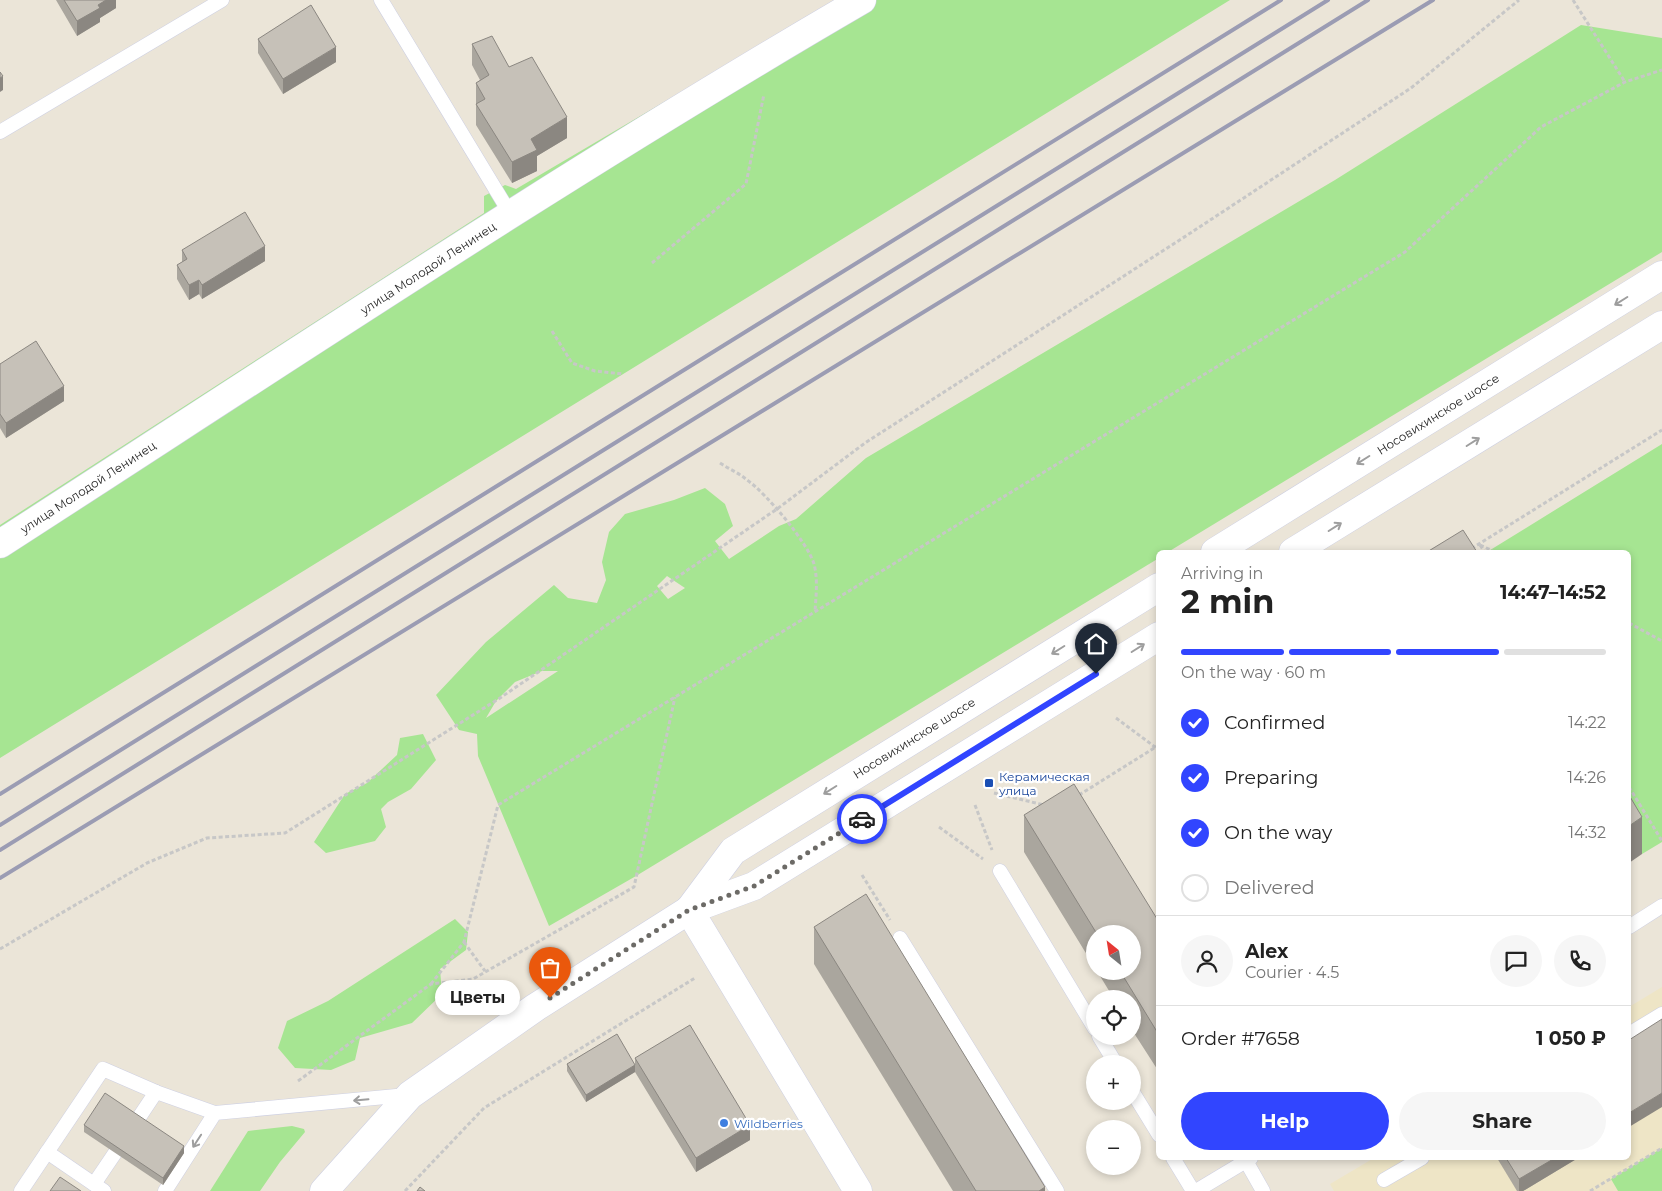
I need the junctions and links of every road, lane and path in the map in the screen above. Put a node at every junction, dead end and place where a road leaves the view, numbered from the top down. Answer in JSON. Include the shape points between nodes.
{"nodes":[{"id":1,"x":222,"y":0,"type":"edge"},
{"id":2,"x":381,"y":0,"type":"edge"},
{"id":3,"x":862,"y":0,"type":"edge"},
{"id":4,"x":1519,"y":0,"type":"edge"},
{"id":5,"x":1573,"y":0,"type":"edge"},
{"id":6,"x":773,"y":52,"type":"junction"},
{"id":7,"x":1662,"y":70,"type":"edge"},
{"id":8,"x":1625,"y":82,"type":"junction"},
{"id":9,"x":0,"y":132,"type":"edge"},
{"id":10,"x":511,"y":214,"type":"junction"},
{"id":11,"x":652,"y":263,"type":"dead end"},
{"id":12,"x":1662,"y":275,"type":"edge"},
{"id":13,"x":1662,"y":325,"type":"edge"},
{"id":14,"x":552,"y":331,"type":"dead end"},
{"id":15,"x":623,"y":374,"type":"dead end"},
{"id":16,"x":1662,"y":430,"type":"edge"},
{"id":17,"x":720,"y":464,"type":"dead end"},
{"id":18,"x":777,"y":509,"type":"junction"},
{"id":19,"x":0,"y":544,"type":"edge"},
{"id":20,"x":1480,"y":544,"type":"junction"},
{"id":21,"x":1218,"y":550,"type":"edge"},
{"id":22,"x":1296,"y":550,"type":"edge"},
{"id":23,"x":1470,"y":550,"type":"edge"},
{"id":24,"x":1483,"y":550,"type":"edge"},
{"id":25,"x":1491,"y":550,"type":"edge"},
{"id":26,"x":1156,"y":589,"type":"edge"},
{"id":27,"x":815,"y":612,"type":"junction"},
{"id":28,"x":1631,"y":624,"type":"edge"},
{"id":29,"x":1156,"y":638,"type":"edge"},
{"id":30,"x":1662,"y":641,"type":"edge"},
{"id":31,"x":675,"y":697,"type":"junction"},
{"id":32,"x":1116,"y":718,"type":"dead end"},
{"id":33,"x":1156,"y":745,"type":"edge"},
{"id":34,"x":1156,"y":747,"type":"edge"},
{"id":35,"x":1631,"y":790,"type":"edge"},
{"id":36,"x":994,"y":793,"type":"dead end"},
{"id":37,"x":1074,"y":798,"type":"edge"},
{"id":38,"x":975,"y":805,"type":"dead end"},
{"id":39,"x":1048,"y":806,"type":"edge"},
{"id":40,"x":939,"y":827,"type":"dead end"},
{"id":41,"x":1662,"y":841,"type":"edge"},
{"id":42,"x":1000,"y":872,"type":"junction"},
{"id":43,"x":862,"y":875,"type":"dead end"},
{"id":44,"x":1662,"y":906,"type":"edge"},
{"id":45,"x":689,"y":910,"type":"junction"},
{"id":46,"x":1631,"y":925,"type":"edge"},
{"id":47,"x":900,"y":938,"type":"joint"},
{"id":48,"x":464,"y":942,"type":"junction"},
{"id":49,"x":0,"y":949,"type":"edge"},
{"id":50,"x":485,"y":971,"type":"junction"},
{"id":51,"x":695,"y":977,"type":"dead end"},
{"id":52,"x":431,"y":984,"type":"junction"},
{"id":53,"x":1086,"y":1014,"type":"edge"},
{"id":54,"x":1662,"y":1014,"type":"edge"},
{"id":55,"x":1631,"y":1033,"type":"edge"},
{"id":56,"x":156,"y":1092,"type":"junction"},
{"id":57,"x":410,"y":1095,"type":"junction"},
{"id":58,"x":1141,"y":1105,"type":"edge"},
{"id":59,"x":262,"y":1109,"type":"junction"},
{"id":60,"x":215,"y":1113,"type":"junction"},
{"id":61,"x":136,"y":1122,"type":"edge"},
{"id":62,"x":1156,"y":1129,"type":"edge"},
{"id":63,"x":1662,"y":1148,"type":"edge"},
{"id":64,"x":47,"y":1152,"type":"junction"},
{"id":65,"x":115,"y":1153,"type":"edge"},
{"id":66,"x":1174,"y":1160,"type":"edge"},
{"id":67,"x":1247,"y":1160,"type":"edge"},
{"id":68,"x":1249,"y":1160,"type":"edge"},
{"id":69,"x":1419,"y":1160,"type":"edge"},
{"id":70,"x":1384,"y":1180,"type":"dead end"},
{"id":71,"x":99,"y":1188,"type":"edge"},
{"id":72,"x":21,"y":1191,"type":"edge"},
{"id":73,"x":165,"y":1191,"type":"edge"},
{"id":74,"x":324,"y":1191,"type":"edge"},
{"id":75,"x":405,"y":1191,"type":"edge"},
{"id":76,"x":858,"y":1191,"type":"edge"},
{"id":77,"x":1057,"y":1191,"type":"edge"},
{"id":78,"x":1195,"y":1191,"type":"edge"},
{"id":79,"x":1263,"y":1191,"type":"edge"},
{"id":80,"x":1590,"y":1191,"type":"edge"}],
"edges":[{"from":1,"to":9,"type":"lane"},
{"from":2,"to":10,"type":"lane"},
{"from":3,"to":6,"type":"main road","name":"улица Молодой Ленинец"},
{"from":4,"to":18,"type":"path","via":[[1411,88],[865,442]]},
{"from":5,"to":8,"type":"path"},
{"from":6,"to":10,"type":"main road","name":"улица Молодой Ленинец"},
{"from":6,"to":11,"type":"path","via":[[746,184]]},
{"from":7,"to":8,"type":"path"},
{"from":8,"to":27,"type":"path","via":[[1541,127],[1405,252]]},
{"from":10,"to":19,"type":"main road","name":"улица Молодой Ленинец"},
{"from":12,"to":21,"type":"main road","name":"Носовихинское шоссе","one_way":true},
{"from":22,"to":13,"type":"main road","one_way":true},
{"from":14,"to":15,"type":"path","via":[[572,363],[594,371]]},
{"from":16,"to":20,"type":"path"},
{"from":17,"to":18,"type":"path","via":[[748,480]]},
{"from":18,"to":27,"type":"path","via":[[814,564]]},
{"from":18,"to":49,"type":"path","via":[[500,698],[285,834],[207,838],[147,863]]},
{"from":20,"to":23,"type":"path"},
{"from":20,"to":24,"type":"path"},
{"from":20,"to":25,"type":"path"},
{"from":26,"to":45,"type":"main road","name":"Носовихинское шоссе","one_way":true,"via":[[733,851]]},
{"from":27,"to":31,"type":"path"},
{"from":28,"to":30,"type":"path"},
{"from":45,"to":29,"type":"main road","name":"Носовихинское шоссе","one_way":true,"via":[[754,886]]},
{"from":31,"to":48,"type":"path","via":[[498,805]]},
{"from":31,"to":50,"type":"path","via":[[634,887]]},
{"from":32,"to":33,"type":"path"},
{"from":34,"to":37,"type":"path"},
{"from":35,"to":41,"type":"path"},
{"from":36,"to":39,"type":"path"},
{"from":38,"to":42,"type":"path"},
{"from":40,"to":42,"type":"path"},
{"from":42,"to":53,"type":"lane"},
{"from":43,"to":47,"type":"path"},
{"from":44,"to":46,"type":"lane"},
{"from":45,"to":57,"type":"main road","name":"Носовихинское шоссе","via":[[536,1007]]},
{"from":45,"to":76,"type":"main road"},
{"from":47,"to":77,"type":"lane"},
{"from":48,"to":50,"type":"path"},
{"from":48,"to":52,"type":"path"},
{"from":50,"to":52,"type":"path","via":[[473,979]]},
{"from":51,"to":75,"type":"path","via":[[484,1108]]},
{"from":52,"to":59,"type":"path"},
{"from":54,"to":55,"type":"lane"},
{"from":56,"to":60,"type":"lane"},
{"from":56,"to":61,"type":"lane"},
{"from":56,"to":64,"type":"lane","via":[[104,1069]]},
{"from":57,"to":59,"type":"lane","one_way":true},
{"from":57,"to":74,"type":"main road","name":"Носовихинское шоссе"},
{"from":58,"to":62,"type":"lane"},
{"from":59,"to":60,"type":"lane"},
{"from":60,"to":73,"type":"lane","one_way":true},
{"from":63,"to":80,"type":"path"},
{"from":64,"to":71,"type":"lane"},
{"from":64,"to":72,"type":"lane"},
{"from":65,"to":71,"type":"lane"},
{"from":66,"to":78,"type":"lane"},
{"from":67,"to":78,"type":"lane"},
{"from":68,"to":79,"type":"lane"},
{"from":69,"to":70,"type":"lane"}]}
